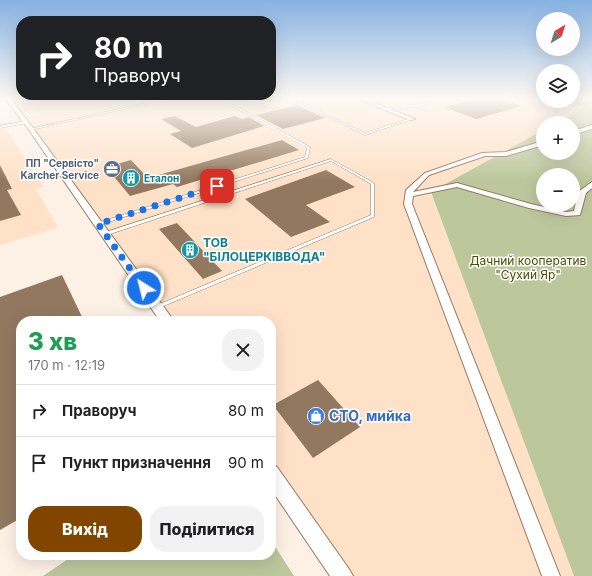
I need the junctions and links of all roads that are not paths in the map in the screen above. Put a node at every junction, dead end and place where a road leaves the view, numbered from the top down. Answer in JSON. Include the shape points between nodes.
{"nodes":[{"id":1,"x":16,"y":126,"type":"edge"},
{"id":2,"x":30,"y":126,"type":"edge"},
{"id":3,"x":269,"y":126,"type":"edge"},
{"id":4,"x":348,"y":126,"type":"edge"},
{"id":5,"x":390,"y":126,"type":"edge"},
{"id":6,"x":0,"y":127,"type":"edge"},
{"id":7,"x":592,"y":127,"type":"edge"},
{"id":8,"x":580,"y":131,"type":"edge"},
{"id":9,"x":536,"y":145,"type":"edge"},
{"id":10,"x":592,"y":184,"type":"edge"},
{"id":11,"x":409,"y":195,"type":"junction"},
{"id":12,"x":98,"y":224,"type":"junction"},
{"id":13,"x":105,"y":234,"type":"junction"},
{"id":14,"x":157,"y":307,"type":"junction"},
{"id":15,"x":163,"y":316,"type":"edge"},
{"id":16,"x":276,"y":480,"type":"edge"},
{"id":17,"x":342,"y":576,"type":"edge"},
{"id":18,"x":551,"y":576,"type":"edge"}],
"edges":[{"from":1,"to":6,"type":"lane"},
{"from":2,"to":12,"type":"street"},
{"from":3,"to":12,"type":"lane","via":[[309,148],[306,158]]},
{"from":4,"to":5,"type":"lane","via":[[365,134]]},
{"from":7,"to":8,"type":"street"},
{"from":9,"to":11,"type":"street","via":[[506,154],[484,154],[427,174],[410,190]]},
{"from":10,"to":11,"type":"street","via":[[582,192],[577,213],[566,214],[457,185]]},
{"from":11,"to":18,"type":"street","via":[[408,204]]},
{"from":12,"to":13,"type":"street"},
{"from":13,"to":14,"type":"street"},
{"from":13,"to":14,"type":"lane","via":[[331,160],[372,184],[373,216]]},
{"from":14,"to":15,"type":"street"},
{"from":16,"to":17,"type":"street"}]}
